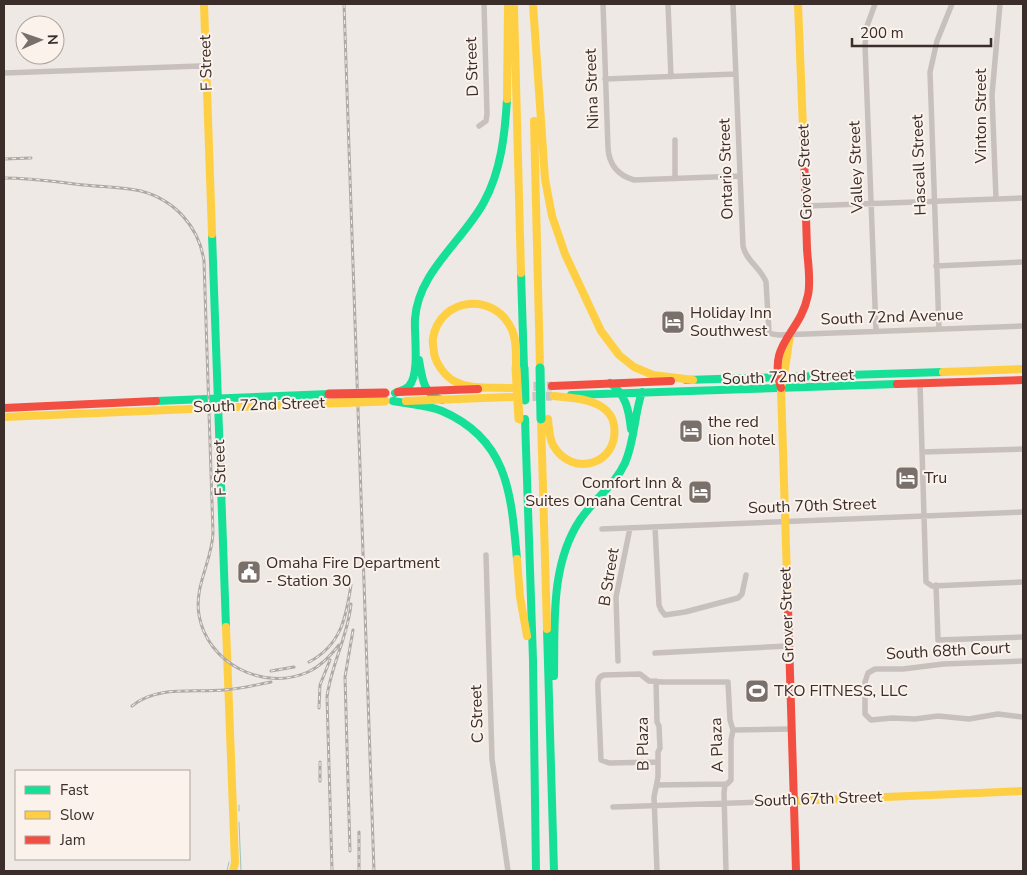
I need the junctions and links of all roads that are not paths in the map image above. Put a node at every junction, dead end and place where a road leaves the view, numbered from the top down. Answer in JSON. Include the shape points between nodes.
{"nodes":[{"id":1,"x":204,"y":4,"type":"edge"},
{"id":2,"x":484,"y":4,"type":"edge"},
{"id":3,"x":508,"y":4,"type":"edge"},
{"id":4,"x":514,"y":4,"type":"edge"},
{"id":5,"x":532,"y":4,"type":"edge"},
{"id":6,"x":603,"y":4,"type":"edge"},
{"id":7,"x":668,"y":4,"type":"edge"},
{"id":8,"x":734,"y":4,"type":"edge"},
{"id":9,"x":798,"y":4,"type":"edge"},
{"id":10,"x":874,"y":4,"type":"edge"},
{"id":11,"x":952,"y":4,"type":"edge"},
{"id":12,"x":1000,"y":4,"type":"edge"},
{"id":13,"x":206,"y":67,"type":"junction"},
{"id":14,"x":4,"y":73,"type":"edge"},
{"id":15,"x":736,"y":74,"type":"junction"},
{"id":16,"x":671,"y":76,"type":"junction"},
{"id":17,"x":605,"y":79,"type":"junction"},
{"id":18,"x":479,"y":126,"type":"dead end"},
{"id":19,"x":675,"y":140,"type":"dead end"},
{"id":20,"x":740,"y":176,"type":"junction"},
{"id":21,"x":675,"y":179,"type":"junction"},
{"id":22,"x":1023,"y":198,"type":"edge"},
{"id":23,"x":996,"y":199,"type":"junction"},
{"id":24,"x":934,"y":202,"type":"junction"},
{"id":25,"x":871,"y":204,"type":"junction"},
{"id":26,"x":806,"y":206,"type":"junction"},
{"id":27,"x":1023,"y":262,"type":"edge"},
{"id":28,"x":936,"y":266,"type":"junction"},
{"id":29,"x":416,"y":310,"type":"junction"},
{"id":30,"x":769,"y":326,"type":"joint"},
{"id":31,"x":1023,"y":326,"type":"edge"},
{"id":32,"x":939,"y":329,"type":"junction"},
{"id":33,"x":876,"y":331,"type":"junction"},
{"id":34,"x":790,"y":335,"type":"junction"},
{"id":35,"x":520,"y":368,"type":"junction"},
{"id":36,"x":1023,"y":370,"type":"edge"},
{"id":37,"x":929,"y":372,"type":"junction"},
{"id":38,"x":781,"y":378,"type":"junction"},
{"id":39,"x":693,"y":380,"type":"junction"},
{"id":40,"x":1023,"y":380,"type":"edge"},
{"id":41,"x":610,"y":383,"type":"junction"},
{"id":42,"x":920,"y":384,"type":"junction"},
{"id":43,"x":552,"y":386,"type":"tunnel mouth"},
{"id":44,"x":781,"y":388,"type":"junction"},
{"id":45,"x":426,"y":391,"type":"junction"},
{"id":46,"x":642,"y":392,"type":"junction"},
{"id":47,"x":622,"y":393,"type":"junction"},
{"id":48,"x":390,"y":397,"type":"junction"},
{"id":49,"x":513,"y":397,"type":"tunnel mouth"},
{"id":50,"x":442,"y":400,"type":"junction"},
{"id":51,"x":218,"y":402,"type":"junction"},
{"id":52,"x":4,"y":408,"type":"edge"},
{"id":53,"x":36,"y":411,"type":"junction"},
{"id":54,"x":4,"y":416,"type":"edge"},
{"id":55,"x":544,"y":419,"type":"junction"},
{"id":56,"x":631,"y":442,"type":"junction"},
{"id":57,"x":1023,"y":449,"type":"edge"},
{"id":58,"x":922,"y":452,"type":"junction"},
{"id":59,"x":1023,"y":512,"type":"edge"},
{"id":60,"x":924,"y":516,"type":"junction"},
{"id":61,"x":784,"y":522,"type":"junction"},
{"id":62,"x":655,"y":527,"type":"junction"},
{"id":63,"x":630,"y":528,"type":"junction"},
{"id":64,"x":602,"y":529,"type":"dead end"},
{"id":65,"x":486,"y":555,"type":"dead end"},
{"id":66,"x":746,"y":575,"type":"dead end"},
{"id":67,"x":1023,"y":582,"type":"edge"},
{"id":68,"x":936,"y":586,"type":"junction"},
{"id":69,"x":1023,"y":637,"type":"edge"},
{"id":70,"x":788,"y":646,"type":"junction"},
{"id":71,"x":655,"y":653,"type":"dead end"},
{"id":72,"x":532,"y":660,"type":"junction"},
{"id":73,"x":618,"y":661,"type":"dead end"},
{"id":74,"x":1023,"y":661,"type":"edge"},
{"id":75,"x":656,"y":681,"type":"junction"},
{"id":76,"x":1023,"y":717,"type":"edge"},
{"id":77,"x":791,"y":729,"type":"junction"},
{"id":78,"x":733,"y":730,"type":"junction"},
{"id":79,"x":658,"y":762,"type":"junction"},
{"id":80,"x":551,"y":772,"type":"junction"},
{"id":81,"x":725,"y":784,"type":"junction"},
{"id":82,"x":656,"y":785,"type":"junction"},
{"id":83,"x":1023,"y":791,"type":"edge"},
{"id":84,"x":794,"y":801,"type":"junction"},
{"id":85,"x":724,"y":802,"type":"junction"},
{"id":86,"x":654,"y":805,"type":"junction"},
{"id":87,"x":613,"y":807,"type":"dead end"},
{"id":88,"x":233,"y":871,"type":"edge"},
{"id":89,"x":508,"y":871,"type":"edge"},
{"id":90,"x":536,"y":871,"type":"edge"},
{"id":91,"x":554,"y":871,"type":"edge"},
{"id":92,"x":657,"y":871,"type":"edge"},
{"id":93,"x":726,"y":871,"type":"edge"},
{"id":94,"x":796,"y":871,"type":"edge"}],
"edges":[{"from":1,"to":13,"type":"main road","name":"F Street"},
{"from":2,"to":18,"type":"street","name":"D Street","via":[[487,114],[486,121]]},
{"from":3,"to":29,"type":"main road","via":[[505,126],[498,166],[482,204],[426,283]]},
{"from":4,"to":35,"type":"main road"},
{"from":5,"to":39,"type":"main road","via":[[545,179],[564,254],[601,331],[618,355],[653,375]]},
{"from":5,"to":55,"type":"main road","bridge":true},
{"from":6,"to":17,"type":"street","name":"Nina Street"},
{"from":7,"to":16,"type":"street"},
{"from":8,"to":15,"type":"street","name":"Ontario Street"},
{"from":9,"to":26,"type":"main road","name":"Grover Street"},
{"from":10,"to":25,"type":"street","name":"Valley Street","via":[[865,45]]},
{"from":11,"to":24,"type":"street","name":"Hascall Street","via":[[933,53],[930,72]]},
{"from":12,"to":23,"type":"street","name":"Vinton Street","via":[[992,95]]},
{"from":13,"to":14,"type":"street"},
{"from":13,"to":51,"type":"main road","name":"F Street"},
{"from":15,"to":16,"type":"street"},
{"from":15,"to":20,"type":"street","name":"Ontario Street"},
{"from":16,"to":17,"type":"street"},
{"from":17,"to":21,"type":"street","name":"Nina Street","via":[[608,155],[617,171],[634,180]]},
{"from":19,"to":21,"type":"street"},
{"from":20,"to":21,"type":"street"},
{"from":20,"to":30,"type":"street","name":"Ontario Street","via":[[743,246],[766,282]]},
{"from":22,"to":23,"type":"street"},
{"from":23,"to":24,"type":"street"},
{"from":24,"to":25,"type":"street"},
{"from":24,"to":28,"type":"street","name":"Hascall Street"},
{"from":25,"to":26,"type":"street"},
{"from":25,"to":33,"type":"street","name":"Valley Street"},
{"from":26,"to":34,"type":"main road","name":"Grover Street","via":[[808,294],[801,317]]},
{"from":27,"to":28,"type":"street"},
{"from":28,"to":32,"type":"street","name":"Hascall Street"},
{"from":29,"to":45,"type":"main road","via":[[419,356]]},
{"from":29,"to":48,"type":"main road","via":[[413,376],[407,388]]},
{"from":30,"to":34,"type":"street","name":"South 72nd Avenue","via":[[772,334]]},
{"from":31,"to":32,"type":"street","name":"South 72nd Avenue"},
{"from":32,"to":33,"type":"street","name":"South 72nd Avenue"},
{"from":33,"to":34,"type":"street","name":"South 72nd Avenue"},
{"from":34,"to":38,"type":"main road","name":"Grover Street","via":[[782,344],[779,358]]},
{"from":35,"to":45,"type":"main road","name":"South 72nd Street","via":[[513,331],[504,316],[493,308],[476,303],[462,304],[447,313],[438,324],[433,338],[439,366],[457,382],[512,387]]},
{"from":35,"to":72,"type":"main road","bridge":true},
{"from":36,"to":37,"type":"main road","name":"South 72nd Street"},
{"from":37,"to":38,"type":"main road","name":"South 72nd Street"},
{"from":37,"to":42,"type":"main road"},
{"from":38,"to":39,"type":"main road","name":"South 72nd Street"},
{"from":38,"to":44,"type":"main road","name":"Grover Street"},
{"from":39,"to":41,"type":"main road","name":"South 72nd Street"},
{"from":40,"to":42,"type":"main road","name":"South 72nd Street"},
{"from":41,"to":43,"type":"main road","name":"South 72nd Street"},
{"from":41,"to":47,"type":"main road"},
{"from":42,"to":44,"type":"main road","name":"South 72nd Street"},
{"from":42,"to":58,"type":"street"},
{"from":44,"to":46,"type":"main road","name":"South 72nd Street"},
{"from":44,"to":61,"type":"main road","name":"Grover Street"},
{"from":45,"to":48,"type":"main road","name":"South 72nd Street"},
{"from":45,"to":50,"type":"main road"},
{"from":46,"to":47,"type":"main road","name":"South 72nd Street"},
{"from":46,"to":56,"type":"main road"},
{"from":47,"to":55,"type":"main road","name":"South 72nd Street","via":[[553,396],[585,400],[610,414],[614,423],[613,444],[608,454],[597,462],[572,464],[563,458],[554,448]]},
{"from":47,"to":56,"type":"main road","via":[[628,409]]},
{"from":48,"to":50,"type":"main road","name":"South 72nd Street"},
{"from":48,"to":51,"type":"main road","name":"South 72nd Street","bridge":true},
{"from":48,"to":72,"type":"main road","via":[[461,419],[486,440],[499,460],[510,501],[522,614]]},
{"from":49,"to":50,"type":"main road","name":"South 72nd Street"},
{"from":51,"to":53,"type":"main road","name":"South 72nd Street"},
{"from":51,"to":88,"type":"main road","name":"F Street"},
{"from":52,"to":53,"type":"main road","name":"South 72nd Street"},
{"from":53,"to":54,"type":"main road","name":"South 72nd Street"},
{"from":55,"to":80,"type":"main road"},
{"from":56,"to":80,"type":"main road","via":[[621,471],[586,511],[565,547],[560,564]]},
{"from":57,"to":58,"type":"street"},
{"from":58,"to":60,"type":"street"},
{"from":59,"to":60,"type":"street","name":"South 70th Street"},
{"from":60,"to":61,"type":"street","name":"South 70th Street"},
{"from":60,"to":68,"type":"street","via":[[926,580],[928,585]]},
{"from":61,"to":62,"type":"street","name":"South 70th Street"},
{"from":61,"to":70,"type":"main road","name":"Grover Street"},
{"from":62,"to":63,"type":"street","name":"South 70th Street"},
{"from":62,"to":66,"type":"street","via":[[661,610],[665,615],[738,598]]},
{"from":63,"to":64,"type":"street","name":"South 70th Street"},
{"from":63,"to":73,"type":"street","name":"B Street","via":[[616,598]]},
{"from":65,"to":89,"type":"street","name":"C Street","via":[[492,759]]},
{"from":67,"to":68,"type":"street"},
{"from":68,"to":69,"type":"street","via":[[938,640]]},
{"from":70,"to":71,"type":"street"},
{"from":70,"to":77,"type":"main road","name":"Grover Street"},
{"from":72,"to":90,"type":"main road"},
{"from":74,"to":76,"type":"street","name":"South 68th Court","via":[[875,669],[867,674],[865,682],[865,714],[874,721],[938,716],[969,719],[998,714]]},
{"from":75,"to":78,"type":"street","name":"A Plaza","via":[[728,682]]},
{"from":75,"to":79,"type":"street","name":"B Plaza"},
{"from":75,"to":79,"type":"street","via":[[640,674],[604,675],[598,680],[598,691],[603,762]]},
{"from":77,"to":78,"type":"street"},
{"from":77,"to":84,"type":"main road","name":"Grover Street"},
{"from":78,"to":81,"type":"street","name":"A Plaza","via":[[732,779]]},
{"from":79,"to":82,"type":"street","name":"B Plaza"},
{"from":80,"to":91,"type":"main road"},
{"from":81,"to":82,"type":"street"},
{"from":81,"to":85,"type":"street","name":"A Plaza"},
{"from":82,"to":86,"type":"street","name":"B Plaza"},
{"from":83,"to":84,"type":"main road","name":"South 67th Street"},
{"from":84,"to":85,"type":"street","name":"South 67th Street"},
{"from":84,"to":94,"type":"main road","name":"Grover Street"},
{"from":85,"to":86,"type":"street","name":"South 67th Street"},
{"from":85,"to":93,"type":"street","name":"A Plaza"},
{"from":86,"to":87,"type":"street","name":"South 67th Street"},
{"from":86,"to":92,"type":"street"}]}
